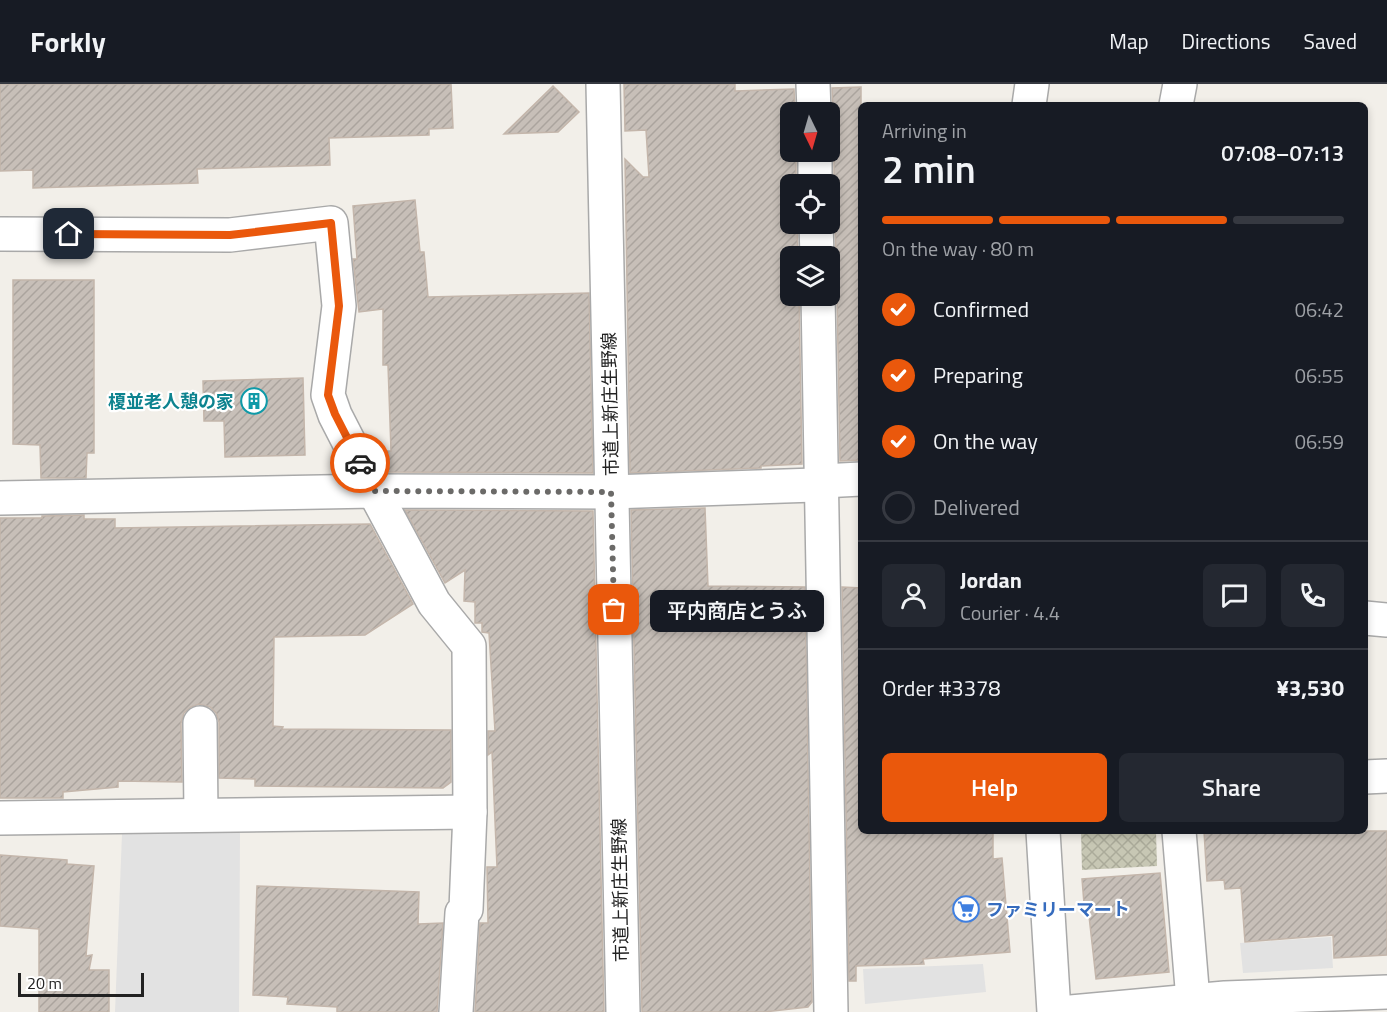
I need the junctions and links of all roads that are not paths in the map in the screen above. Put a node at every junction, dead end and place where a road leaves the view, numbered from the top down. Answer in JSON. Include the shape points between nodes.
{"nodes":[{"id":1,"x":603,"y":84,"type":"edge"},
{"id":2,"x":813,"y":84,"type":"edge"},
{"id":3,"x":1032,"y":84,"type":"edge"},
{"id":4,"x":1180,"y":84,"type":"edge"},
{"id":5,"x":814,"y":102,"type":"edge"},
{"id":6,"x":1029,"y":102,"type":"edge"},
{"id":7,"x":1177,"y":102,"type":"edge"},
{"id":8,"x":0,"y":234,"type":"edge"},
{"id":9,"x":818,"y":306,"type":"edge"},
{"id":10,"x":858,"y":479,"type":"edge"},
{"id":11,"x":822,"y":481,"type":"junction"},
{"id":12,"x":374,"y":491,"type":"junction"},
{"id":13,"x":611,"y":492,"type":"junction"},
{"id":14,"x":0,"y":498,"type":"edge"},
{"id":15,"x":1368,"y":618,"type":"edge"},
{"id":16,"x":1387,"y":620,"type":"edge"},
{"id":17,"x":200,"y":723,"type":"dead end"},
{"id":18,"x":1387,"y":776,"type":"edge"},
{"id":19,"x":1368,"y":777,"type":"edge"},
{"id":20,"x":470,"y":812,"type":"junction"},
{"id":21,"x":201,"y":814,"type":"junction"},
{"id":22,"x":0,"y":818,"type":"edge"},
{"id":23,"x":1043,"y":834,"type":"edge"},
{"id":24,"x":1179,"y":834,"type":"edge"},
{"id":25,"x":1387,"y":992,"type":"edge"},
{"id":26,"x":1193,"y":1006,"type":"edge"},
{"id":27,"x":456,"y":1012,"type":"edge"},
{"id":28,"x":623,"y":1012,"type":"edge"},
{"id":29,"x":831,"y":1012,"type":"edge"},
{"id":30,"x":1054,"y":1012,"type":"edge"},
{"id":31,"x":1071,"y":1012,"type":"edge"}],
"edges":[{"from":1,"to":13,"type":"street","name":"市道上新庄生野線"},
{"from":2,"to":5,"type":"street"},
{"from":3,"to":6,"type":"street"},
{"from":4,"to":7,"type":"street"},
{"from":8,"to":12,"type":"street","via":[[230,235],[331,223],[339,306],[328,395]]},
{"from":9,"to":11,"type":"street"},
{"from":10,"to":11,"type":"street"},
{"from":11,"to":13,"type":"street","via":[[815,485]]},
{"from":11,"to":29,"type":"street"},
{"from":12,"to":13,"type":"street"},
{"from":12,"to":14,"type":"street"},
{"from":12,"to":20,"type":"street","via":[[434,603],[469,646]]},
{"from":13,"to":28,"type":"street","name":"市道上新庄生野線"},
{"from":15,"to":16,"type":"street"},
{"from":17,"to":21,"type":"street"},
{"from":18,"to":19,"type":"street"},
{"from":20,"to":21,"type":"street"},
{"from":20,"to":27,"type":"street"},
{"from":21,"to":22,"type":"street"},
{"from":23,"to":30,"type":"street"},
{"from":24,"to":26,"type":"street"},
{"from":25,"to":26,"type":"street"},
{"from":26,"to":31,"type":"street"}]}
